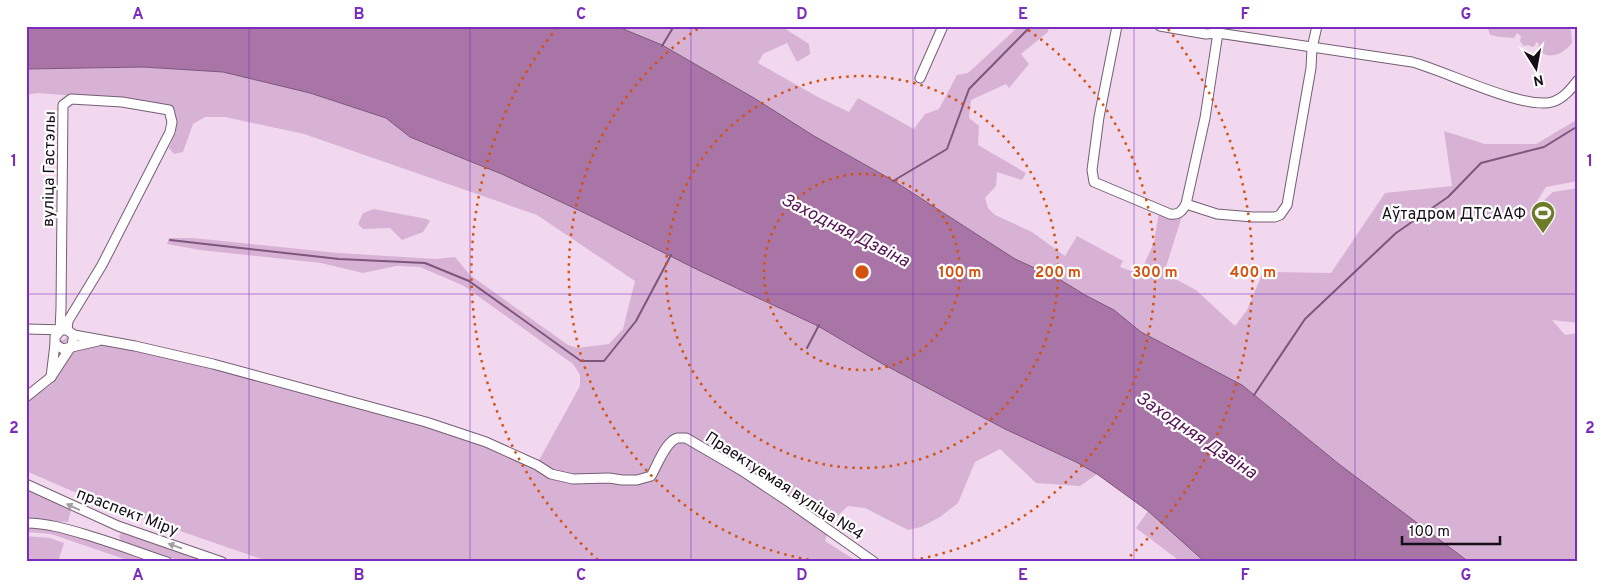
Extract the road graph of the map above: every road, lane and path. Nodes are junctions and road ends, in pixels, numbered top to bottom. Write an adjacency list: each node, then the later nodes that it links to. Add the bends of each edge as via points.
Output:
1 (943, 26): 7 (street)
2 (1117, 26): 9 (street, via 1099,117 1092,180 1170,214 1183,210)
3 (1160, 26): 5 (street, via 1206,34)
4 (1317, 26): 6 (street)
5 (1219, 30): 6 (street); 9 (street)
6 (1312, 48): 8 (street, via 1425,65 1534,104 1556,101); 9 (street, via 1285,210 1275,217 1254,218 1217,214)
7 (920, 78)
8 (1578, 80)
9 (1186, 204)
10 (26, 329): 11 (street)
11 (67, 332): 11 (street, вуліца Гастэлы, via 68,321 102,265 170,132 169,110 122,102 71,99 63,105); 12 (street); 13 (street, вуліца Гастэлы, via 55,337); 14 (street, вуліца Гастэлы, via 74,340)
12 (100, 340): 14 (street); 23 (street, Праектуемая вуліца №4, via 212,364 426,422 486,442 551,474 573,479 637,480 651,476 671,441 686,438 741,470)
13 (56, 344): 14 (street, via 63,349); 15 (street, вуліца Гастэлы)
14 (69, 348): 15 (street, вуліца Гастэлы)
15 (51, 377): 16 (street, вуліца Гастэлы)
16 (26, 396)
17 (26, 484): 19 (street, праспект Міру, one-way to 17)
18 (26, 523): 20 (street, праспект Міру, via 52,525)
19 (118, 526): 20 (street); 22 (street, праспект Міру, one-way to 19)
20 (112, 542): 21 (street, праспект Міру)
21 (167, 562)
22 (222, 562)
23 (874, 562)

